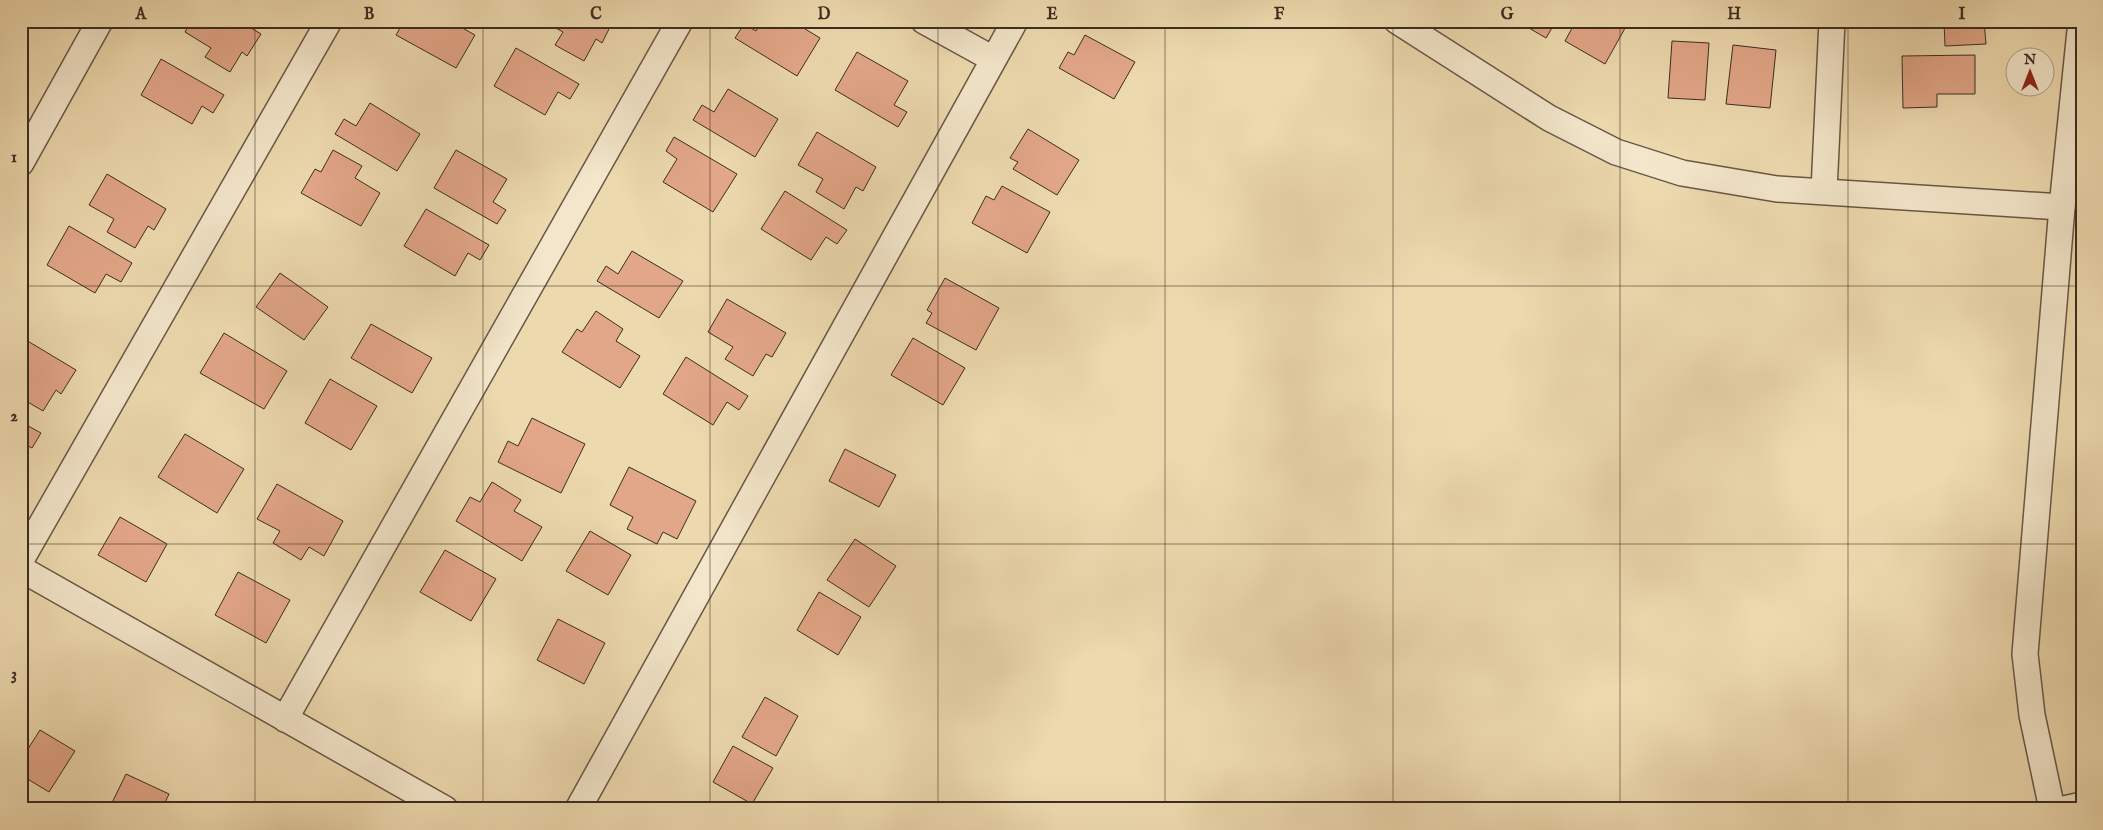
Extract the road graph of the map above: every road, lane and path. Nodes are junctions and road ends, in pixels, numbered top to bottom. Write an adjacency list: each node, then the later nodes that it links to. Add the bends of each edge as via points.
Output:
1 (100, 21): 10 (street)
2 (329, 21): 14 (street)
3 (680, 21): 16 (street)
4 (924, 21): 9 (street)
5 (1015, 21): 9 (street)
6 (1398, 21): 12 (street, via 1549,118 1616,152 1682,173 1777,189)
7 (1832, 21): 12 (street)
8 (2081, 21): 13 (street)
9 (993, 59): 19 (street)
10 (30, 128): 11 (street)
11 (21, 162)
12 (1824, 191): 13 (street)
13 (2062, 207): 20 (street, via 2025,654 2032,716)
14 (21, 560)
15 (21, 569): 16 (street)
16 (285, 718): 18 (street)
17 (2082, 804): 21 (street)
18 (445, 809)
19 (578, 809)
20 (2052, 809)
21 (2064, 809)

